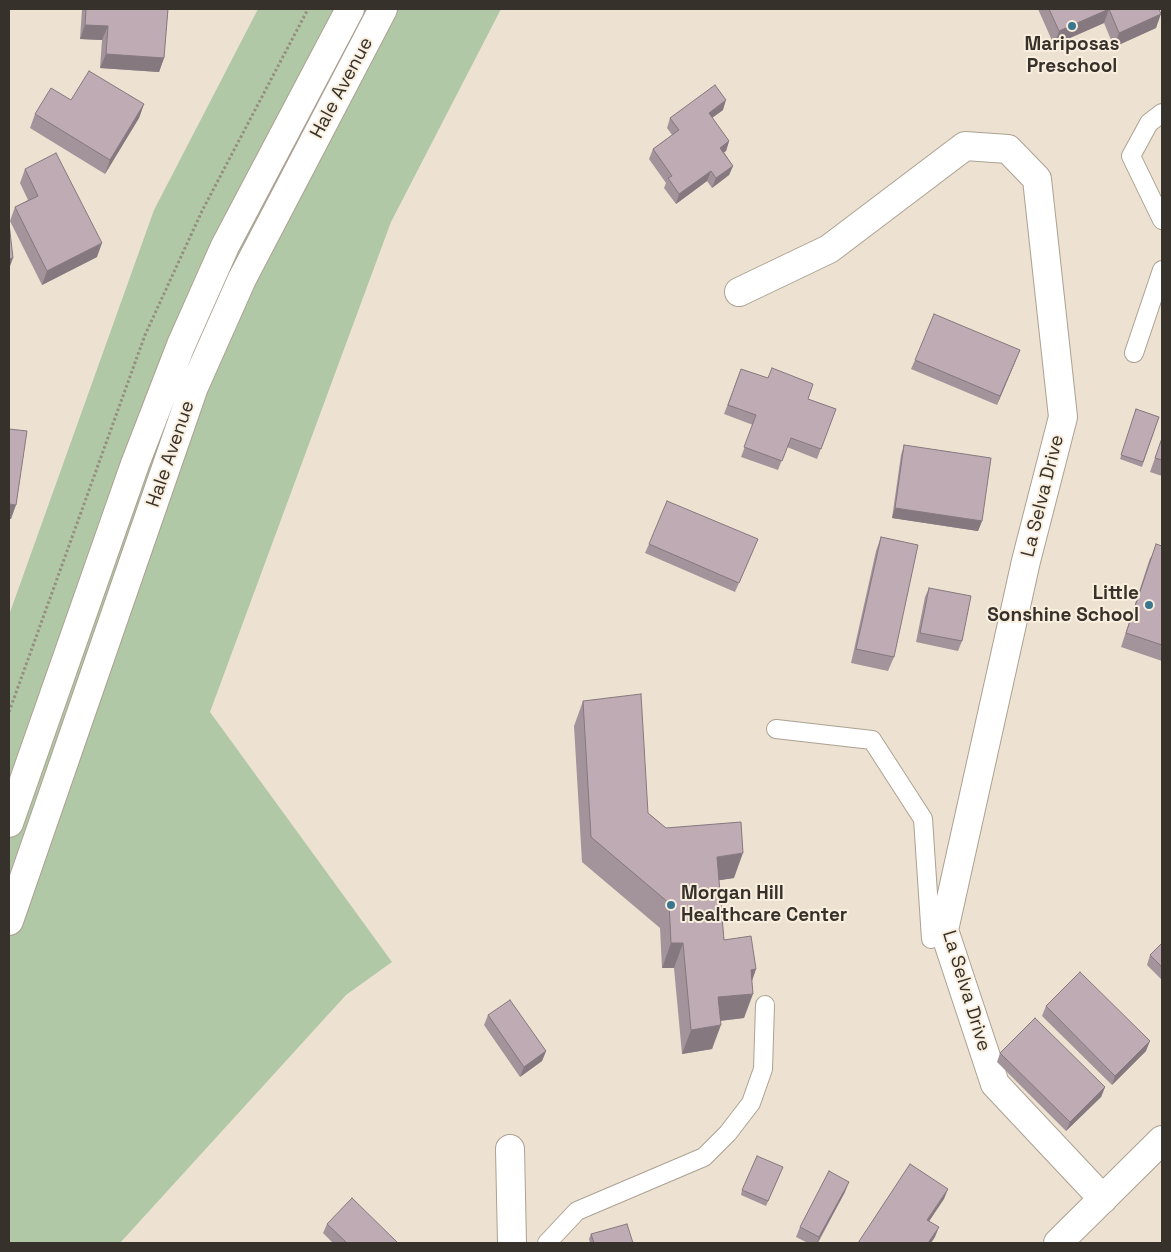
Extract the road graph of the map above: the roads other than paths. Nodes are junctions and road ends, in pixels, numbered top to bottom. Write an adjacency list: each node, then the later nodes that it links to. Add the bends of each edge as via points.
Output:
1 (350, 9): 9 (main road, Hale Avenue, via 226,246 181,345 135,464)
2 (383, 9): 10 (main road, Hale Avenue, via 242,279 194,386)
3 (1162, 113): 4 (lane, via 1149,123 1131,156)
4 (1162, 220)
5 (1162, 272): 7 (lane)
6 (739, 292): 15 (main road, La Selva Drive, via 829,249 965,146 1008,149 1037,179 1063,417 1026,561 944,930 995,1084)
7 (1134, 354)
8 (776, 729): 11 (lane, via 872,740 923,819)
9 (9, 823)
10 (9, 921)
11 (931, 939)
12 (765, 1005): 17 (lane, via 763,1069 751,1103 728,1133 704,1157 577,1211)
13 (1162, 1140): 15 (main road)
14 (510, 1149): 16 (main road)
15 (1103, 1199): 18 (main road)
16 (512, 1243)
17 (546, 1243)
18 (1058, 1243)

